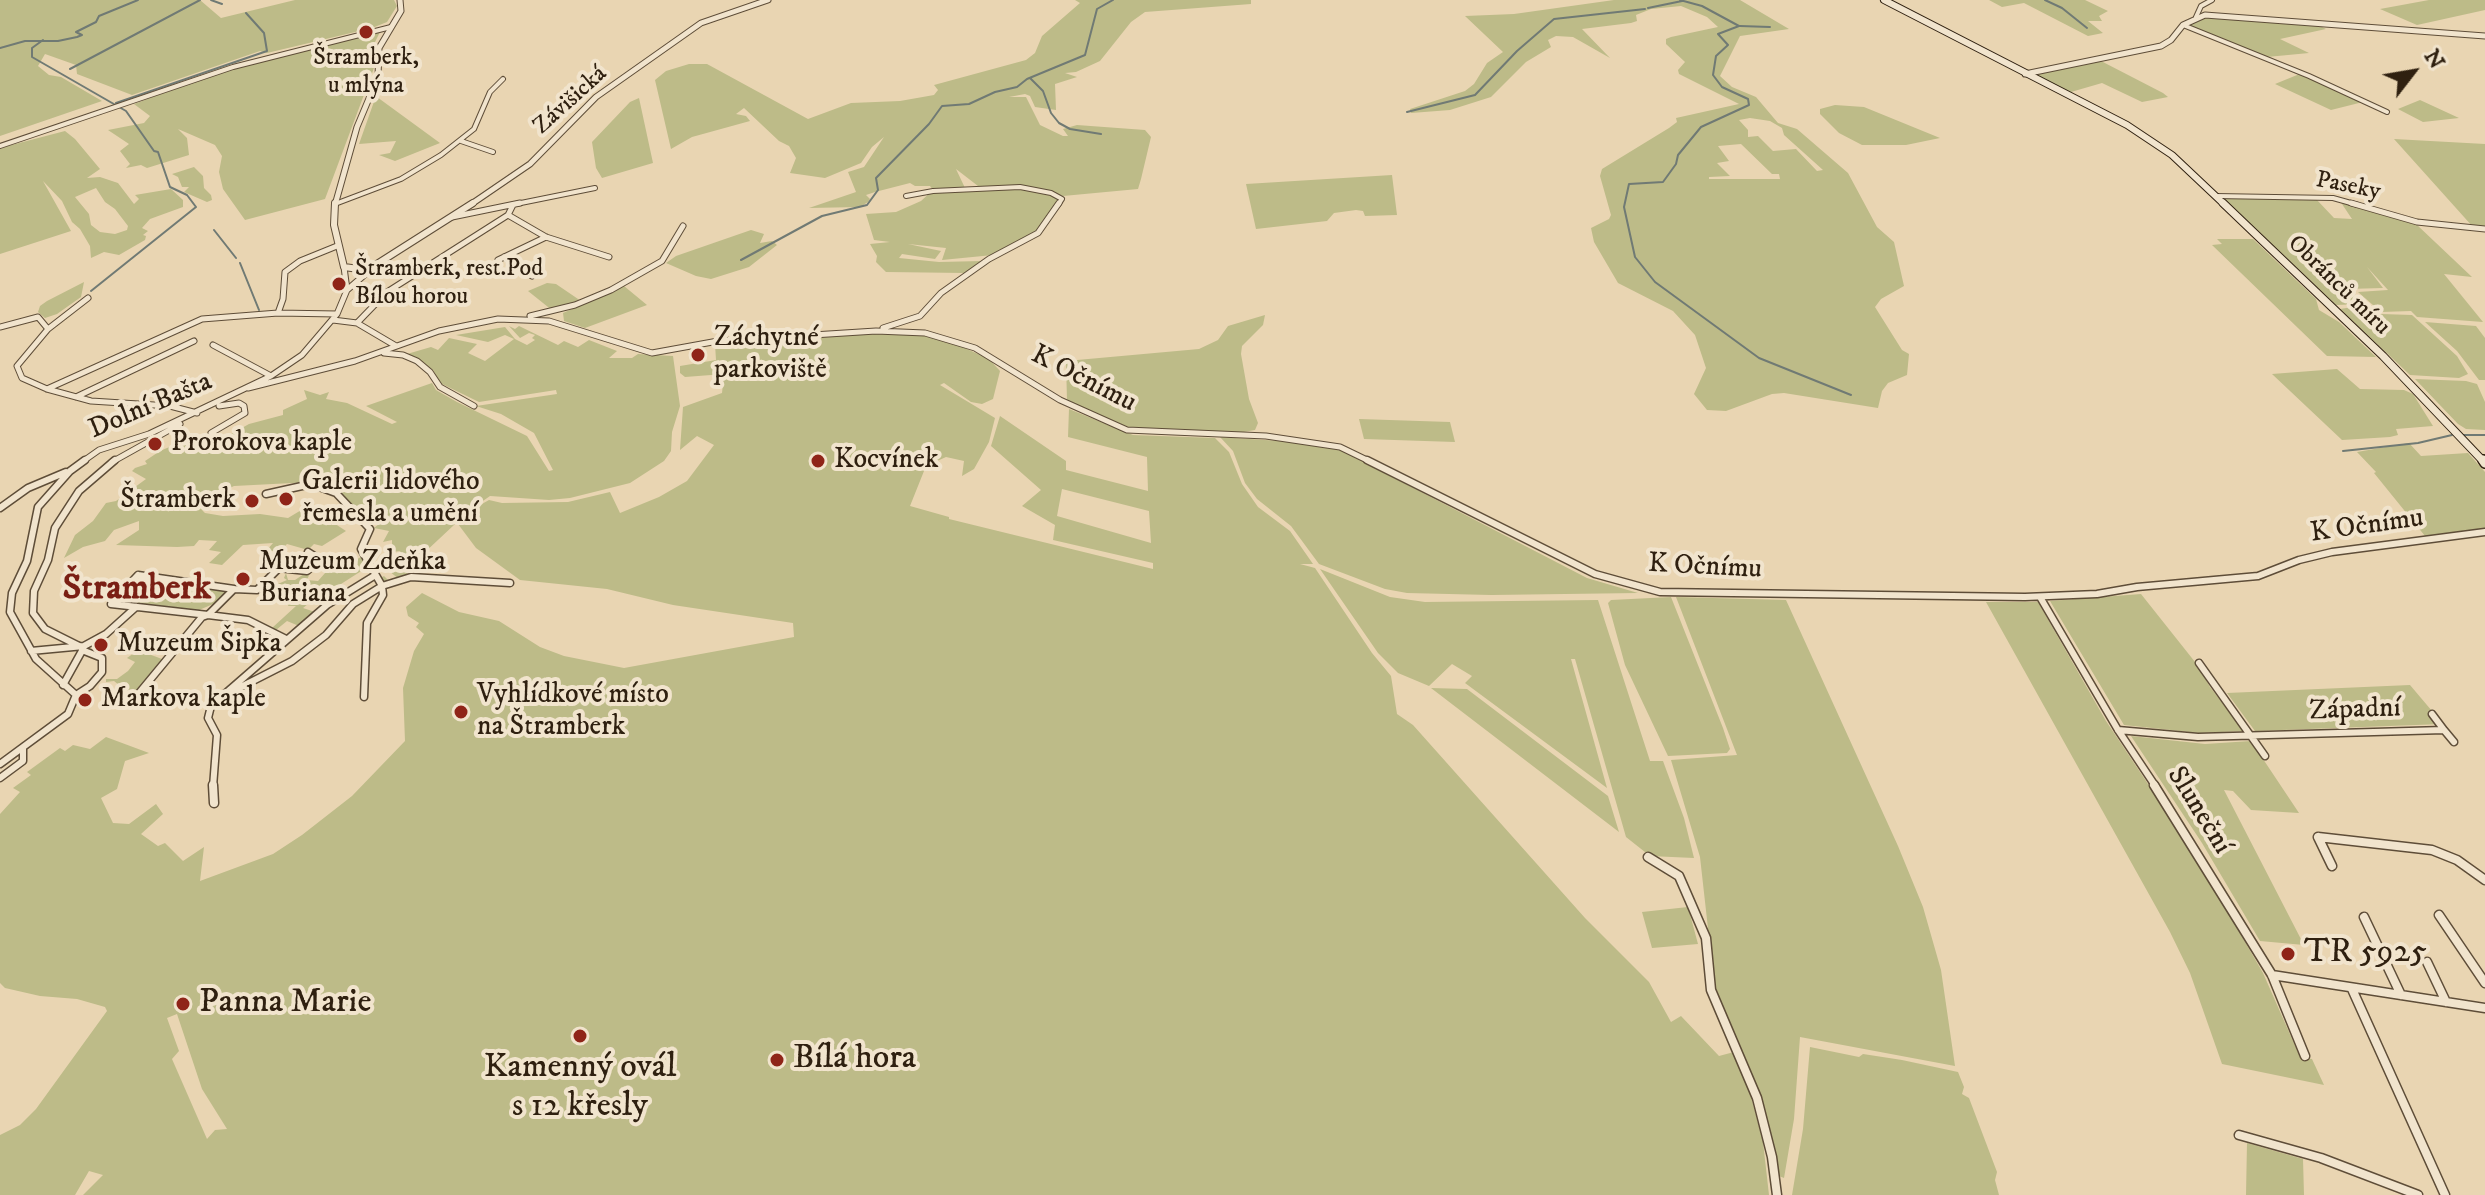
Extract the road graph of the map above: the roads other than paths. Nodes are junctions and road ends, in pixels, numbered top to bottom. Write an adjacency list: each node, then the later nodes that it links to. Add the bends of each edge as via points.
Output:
1 (400, 0): 7 (street, via 401,11)
2 (768, 0): 23 (street, Závišická, via 701,23 596,97 530,164)
3 (1884, 0): 9 (main road, Obránců míru)
4 (2212, 0): 5 (street)
5 (2196, 17): 6 (street); 8 (street, via 2228,14)
6 (2183, 25): 9 (street, via 2161,46); 11 (street)
7 (391, 27): 14 (street, via 233,67); 20 (street, via 379,48 378,77)
8 (2485, 36)
9 (2025, 74): 19 (main road, Obránců míru, via 2157,144)
10 (503, 79): 12 (street, via 490,92 474,129)
11 (2387, 112)
12 (461, 141): 15 (street); 20 (street, via 401,179)
13 (492, 143): 15 (street)
14 (0, 146)
15 (483, 149): 16 (street)
16 (493, 152)
17 (595, 188): 21 (street, Závišická)
18 (906, 196): 44 (street, K Očnímu, via 1020,187 1062,199 1038,233 989,259 941,293 920,316)
19 (2216, 196): 25 (street, Paseky, via 2333,198 2417,222); 59 (main road, Obránců míru, via 2383,356)
20 (335, 204): 27 (street)
21 (513, 205): 22 (street); 23 (street, Závišická)
22 (508, 215): 26 (street); 41 (street, via 387,292)
23 (452, 217): 31 (street, Závišická)
24 (683, 226): 36 (street, K Očnímu, via 662,261 611,290)
25 (2485, 229)
26 (546, 237): 28 (street); 29 (street)
27 (337, 246): 32 (street); 37 (street, via 287,269)
28 (504, 257): 30 (street); 33 (street)
29 (609, 257)
30 (498, 260)
31 (377, 264): 32 (street, Závišická); 34 (street, Závišická)
32 (344, 267): 34 (street)
33 (532, 276)
34 (347, 290): 38 (street, Závišická)
35 (88, 298): 43 (street)
36 (551, 312): 39 (street, K Očnímu); 40 (street)
37 (278, 313): 38 (street); 51 (street, via 198,320)
38 (335, 317): 41 (street); 49 (street, Dolní Bašta, via 311,348)
39 (523, 318): 40 (street, K Očnímu); 47 (street, K Očnímu, via 464,325)
40 (549, 321): 44 (street, K Očnímu, via 652,353 718,341)
41 (357, 323): 47 (street)
42 (0, 327): 43 (street, via 36,317)
43 (48, 329): 51 (street, via 17,366 22,378)
44 (876, 331): 69 (street, K Očnímu, via 925,333 965,344 1060,400 1127,430 1266,436 1340,447 1595,574 1630,586 1716,594)
45 (194, 341): 52 (street)
46 (213, 345): 49 (street)
47 (396, 346): 48 (street, K Očnímu)
48 (380, 353): 50 (street, K Očnímu); 53 (street, K Očnímu, via 417,361 440,387)
49 (271, 376): 50 (street, Dolní Bašta)
50 (248, 388): 54 (street, Dolní Bašta)
51 (47, 389): 52 (street)
52 (76, 397): 55 (street)
53 (474, 406)
54 (209, 408): 55 (street, Dolní Bašta); 56 (street, via 236,403 245,410 242,417); 58 (street)
55 (197, 413): 57 (street, Dolní Bašta)
56 (211, 433)
57 (99, 450): 58 (street); 60 (street, Dolní Bašta)
58 (114, 461): 73 (street, via 79,491 61,516 34,591 33,613 39,621 55,636)
59 (2485, 463)
60 (70, 471): 62 (street, via 28,488); 74 (street, Dolní Bašta, via 38,507 27,561 10,599 11,618)
61 (266, 494): 65 (street, via 311,484 336,493 370,529 361,549)
62 (0, 508)
63 (2485, 532): 69 (street, K Očnímu, via 2332,552 2258,576)
64 (308, 552): 68 (street, via 317,562 311,569 279,568 257,590)
65 (374, 576): 67 (street); 72 (street)
66 (510, 583): 67 (street, via 411,577)
67 (382, 586): 77 (street, via 353,604 326,635 292,661); 79 (street, via 383,595 367,623)
68 (234, 589): 70 (street, via 138,575 111,604); 71 (street)
69 (2040, 597): 82 (street, Sluneční)
70 (136, 607): 71 (street); 73 (street, via 106,634)
71 (208, 615): 72 (street, via 248,620); 80 (street)
72 (286, 639): 77 (street)
73 (81, 647): 74 (street); 76 (street); 78 (street, via 102,658 102,672)
74 (31, 651): 76 (street, Dolní Bašta)
75 (2199, 663): 84 (street)
76 (63, 685): 78 (street, Dolní Bašta)
77 (230, 691): 90 (street, via 214,701 208,718 217,735)
78 (76, 695): 86 (street, via 68,714)
79 (364, 697)
80 (130, 704)
81 (2432, 714): 83 (street)
82 (2118, 730): 84 (street, Západní); 97 (street, Sluneční)
83 (2444, 730): 84 (street, Západní); 85 (street)
84 (2251, 736): 87 (street)
85 (2454, 742)
86 (23, 749): 88 (street); 89 (street, via 23,761)
87 (2265, 756)
88 (0, 764)
89 (0, 778)
90 (214, 803)
91 (1648, 857): 105 (street, via 1679,876 1706,938 1711,990 1757,1098)
92 (2332, 866): 93 (street, via 2318,837 2432,850)
93 (2485, 880)
94 (2439, 915): 98 (street)
95 (2364, 917): 100 (street)
96 (2427, 962): 101 (street)
97 (2272, 975): 99 (street); 103 (street, Sluneční)
98 (2485, 983)
99 (2352, 989): 100 (street); 107 (street)
100 (2401, 995): 101 (street)
101 (2447, 1003): 102 (street)
102 (2485, 1008)
103 (2305, 1056)
104 (2239, 1135): 106 (street, via 2321,1158)
105 (1777, 1195)
106 (2418, 1195)
107 (2445, 1195)

